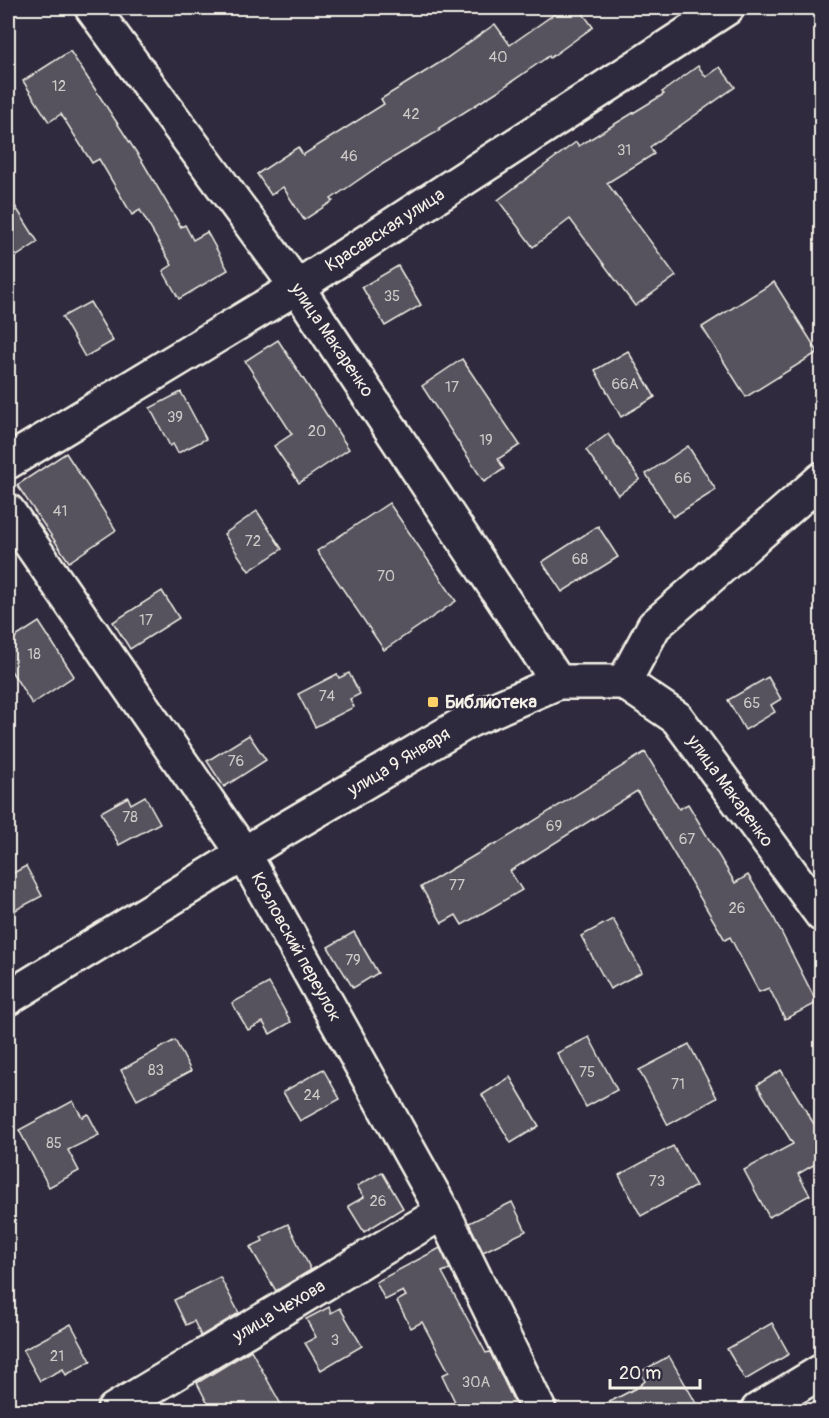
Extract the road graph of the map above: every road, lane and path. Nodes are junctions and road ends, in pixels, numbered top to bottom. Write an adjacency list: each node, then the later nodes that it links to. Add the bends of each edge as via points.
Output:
1 (92, 8): 3 (street, улица Макаренко)
2 (727, 8): 3 (street, Красавская улица)
3 (297, 286): 4 (street, Красавская улица); 7 (street, улица Макаренко)
4 (8, 462)
5 (822, 479): 8 (street, via 654,626)
6 (8, 511): 9 (street, Козловский переулок)
7 (558, 682): 8 (street, улица 9 Января); 9 (street, улица 9 Января, via 470,720)
8 (624, 682): 10 (street, улица Макаренко, via 677,718)
9 (244, 854): 11 (street, улица 9 Января); 12 (street, Козловский переулок)
10 (822, 915)
11 (8, 998)
12 (443, 1212): 14 (street, улица Чехова); 15 (street, Козловский переулок)
13 (822, 1371): 16 (street)
14 (114, 1410)
15 (539, 1410)
16 (758, 1410)

